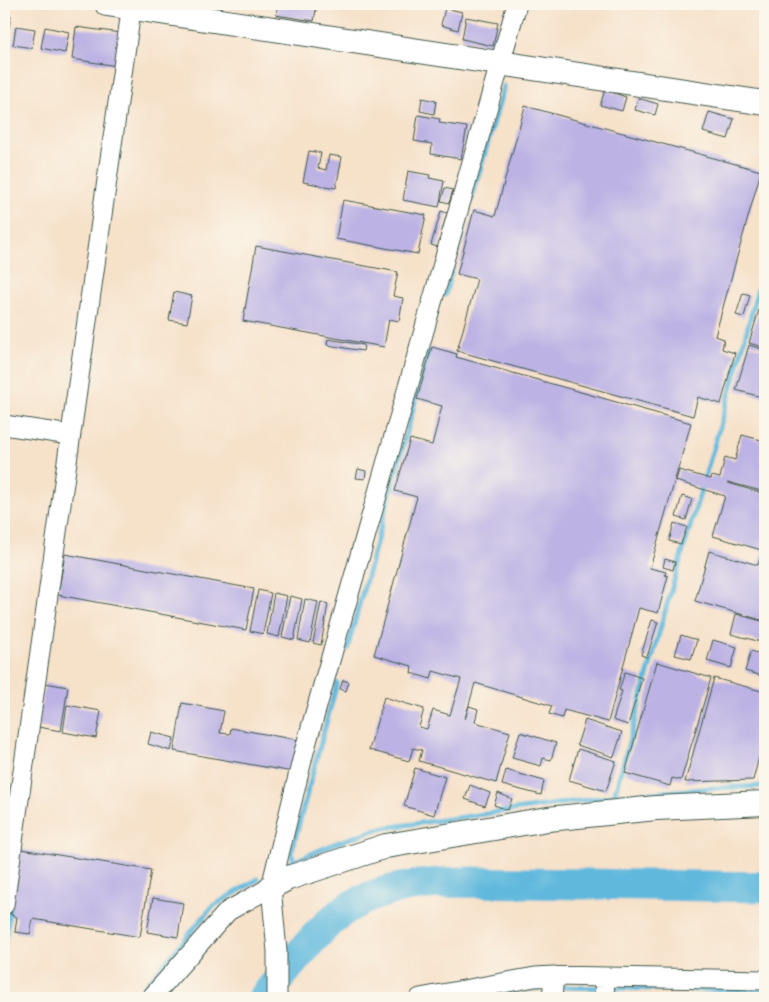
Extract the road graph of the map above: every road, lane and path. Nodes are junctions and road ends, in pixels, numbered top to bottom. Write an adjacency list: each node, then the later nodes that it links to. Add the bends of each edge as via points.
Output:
1 (107, 4): 3 (street)
2 (517, 4): 4 (street)
3 (131, 5): 4 (street); 7 (street)
4 (501, 63): 5 (street); 9 (street, via 304,752)
5 (765, 102)
6 (4, 425): 7 (street)
7 (70, 436): 10 (street)
8 (765, 802): 9 (street, via 558,818 386,846 288,878)
9 (271, 887): 15 (street, via 228,911); 16 (street)
10 (4, 905)
11 (765, 980): 13 (street)
12 (553, 988): 13 (street); 14 (street, via 535,977)
13 (604, 988)
14 (467, 994): 17 (street)
15 (151, 998)
16 (278, 998)
17 (420, 998)

